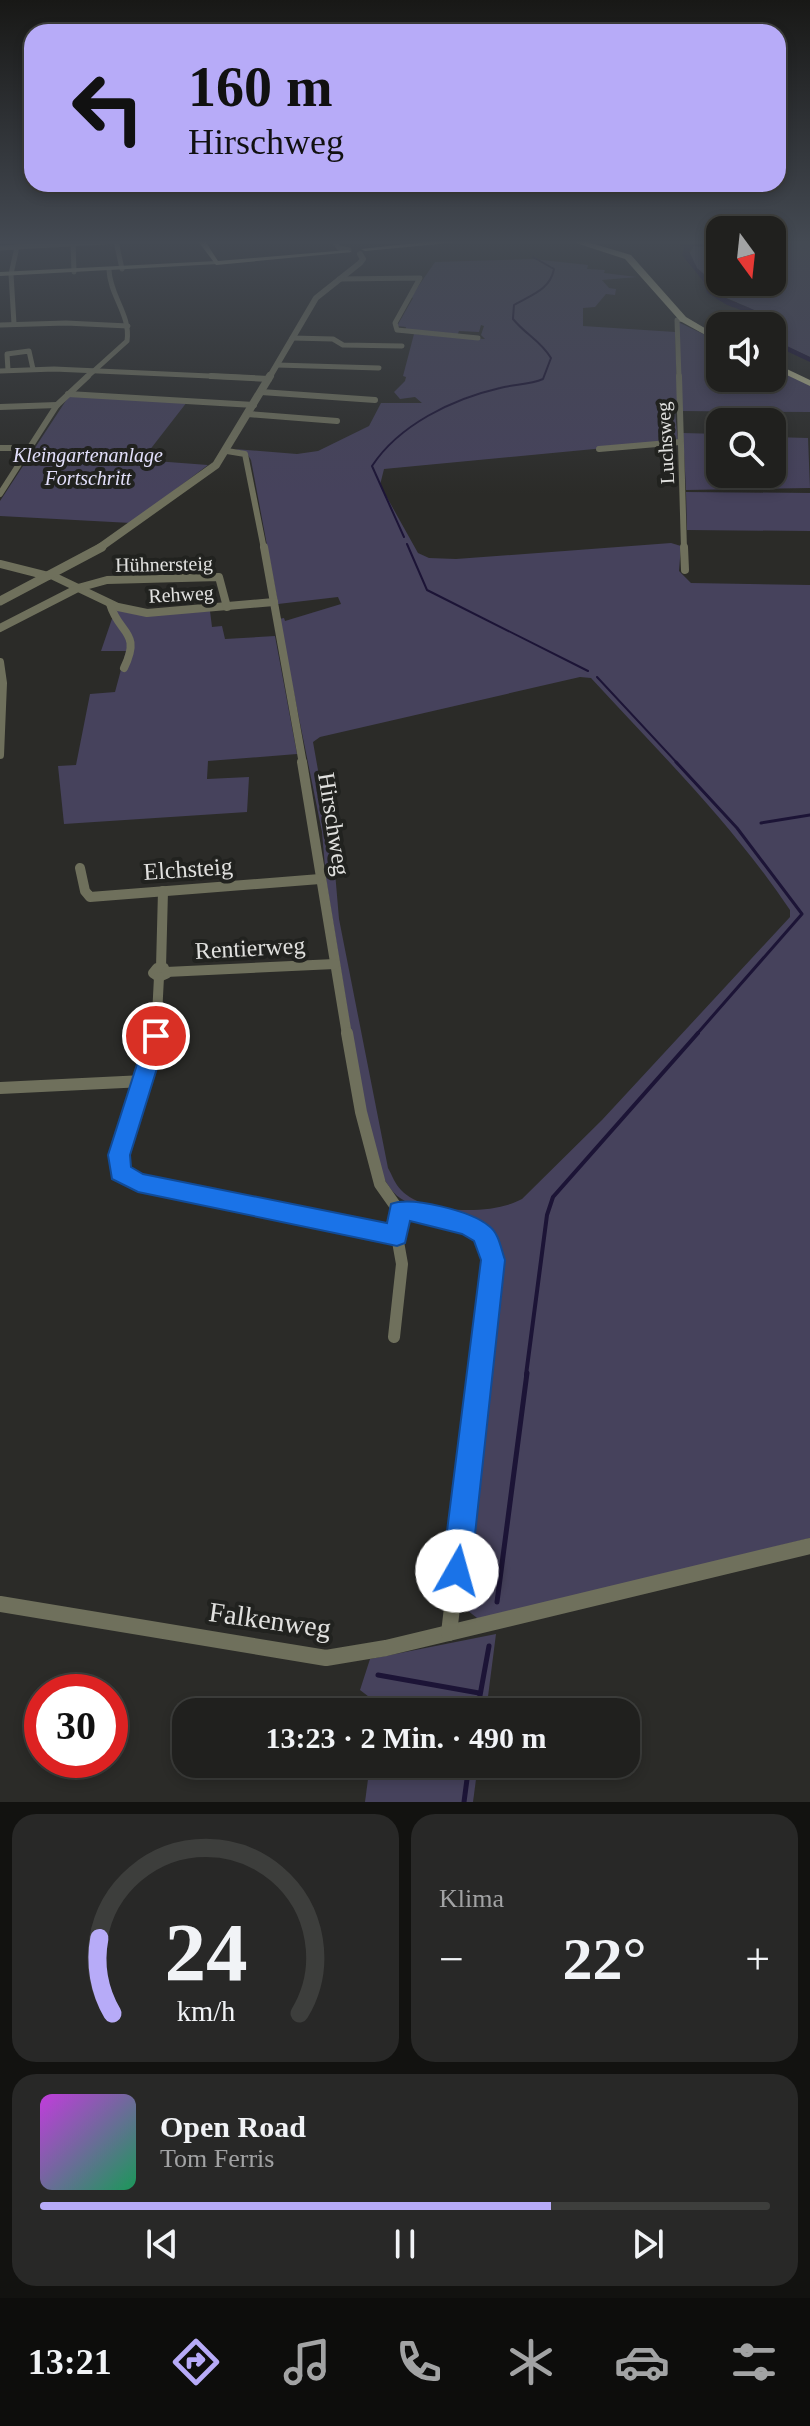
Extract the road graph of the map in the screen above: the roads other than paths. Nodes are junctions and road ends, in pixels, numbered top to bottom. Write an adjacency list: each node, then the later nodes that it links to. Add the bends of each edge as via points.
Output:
1 (109, 325): 5 (street)
2 (300, 325): 6 (street)
3 (396, 325): 7 (street, via 397,330)
4 (677, 325): 26 (street, Luchsweg)
5 (128, 326): 13 (street, via 122,347)
6 (292, 338): 8 (street); 9 (street)
7 (478, 338)
8 (402, 346)
9 (277, 365): 10 (street); 16 (street)
10 (379, 368)
11 (33, 369): 12 (street); 12 (street, via 29,351 7,354); 13 (street)
12 (8, 370): 14 (street)
13 (93, 370): 16 (street); 19 (street)
14 (0, 371)
15 (786, 372): 17 (main road)
16 (269, 379): 18 (street)
17 (810, 383)
18 (261, 392): 20 (street); 22 (street)
19 (68, 394): 21 (street); 22 (street)
20 (375, 400)
21 (57, 405): 23 (street); 28 (street)
22 (254, 405): 24 (street)
23 (0, 407)
24 (248, 414): 25 (street); 30 (street)
25 (337, 421)
26 (680, 442): 29 (street); 33 (street, Luchsweg)
27 (0, 448): 28 (street)
28 (29, 448): 31 (street)
29 (599, 449)
30 (227, 451): 34 (street, via 139,523); 37 (street, Hirschweg, via 245,454)
31 (0, 494)
32 (0, 564): 34 (street, Rehweg)
33 (685, 570)
34 (49, 575): 35 (street, Rehweg); 36 (street)
35 (78, 588): 38 (street, Rehweg); 39 (street, Hühnersteig, via 118,578 212,575 222,579); 40 (street)
36 (0, 601)
37 (274, 602): 39 (street, Rehweg); 45 (street, Hirschweg)
38 (110, 604): 39 (street, Rehweg, via 156,613); 42 (street, via 132,639)
39 (227, 607)
40 (0, 628)
41 (0, 662): 43 (street)
42 (124, 668)
43 (0, 755)
44 (80, 868): 46 (street, Elchsteig, via 90,897)
45 (320, 879): 46 (street, Elchsteig); 47 (street, Hirschweg)
46 (163, 891): 48 (street)
47 (335, 964): 48 (street, Rentierweg); 51 (street, Hirschweg, via 376,1170)
48 (162, 972): 49 (street, via 156,1036)
49 (144, 1081): 50 (street); 52 (street, via 119,1155 120,1172 138,1182)
50 (0, 1088)
51 (399, 1211): 52 (street); 56 (street, via 442,1216 468,1226 482,1234 493,1260)
52 (397, 1236): 53 (street, via 402,1264)
53 (394, 1337)
54 (810, 1546): 56 (street, Falkenweg)
55 (0, 1604): 56 (street, Falkenweg, via 326,1658)
56 (449, 1633)

